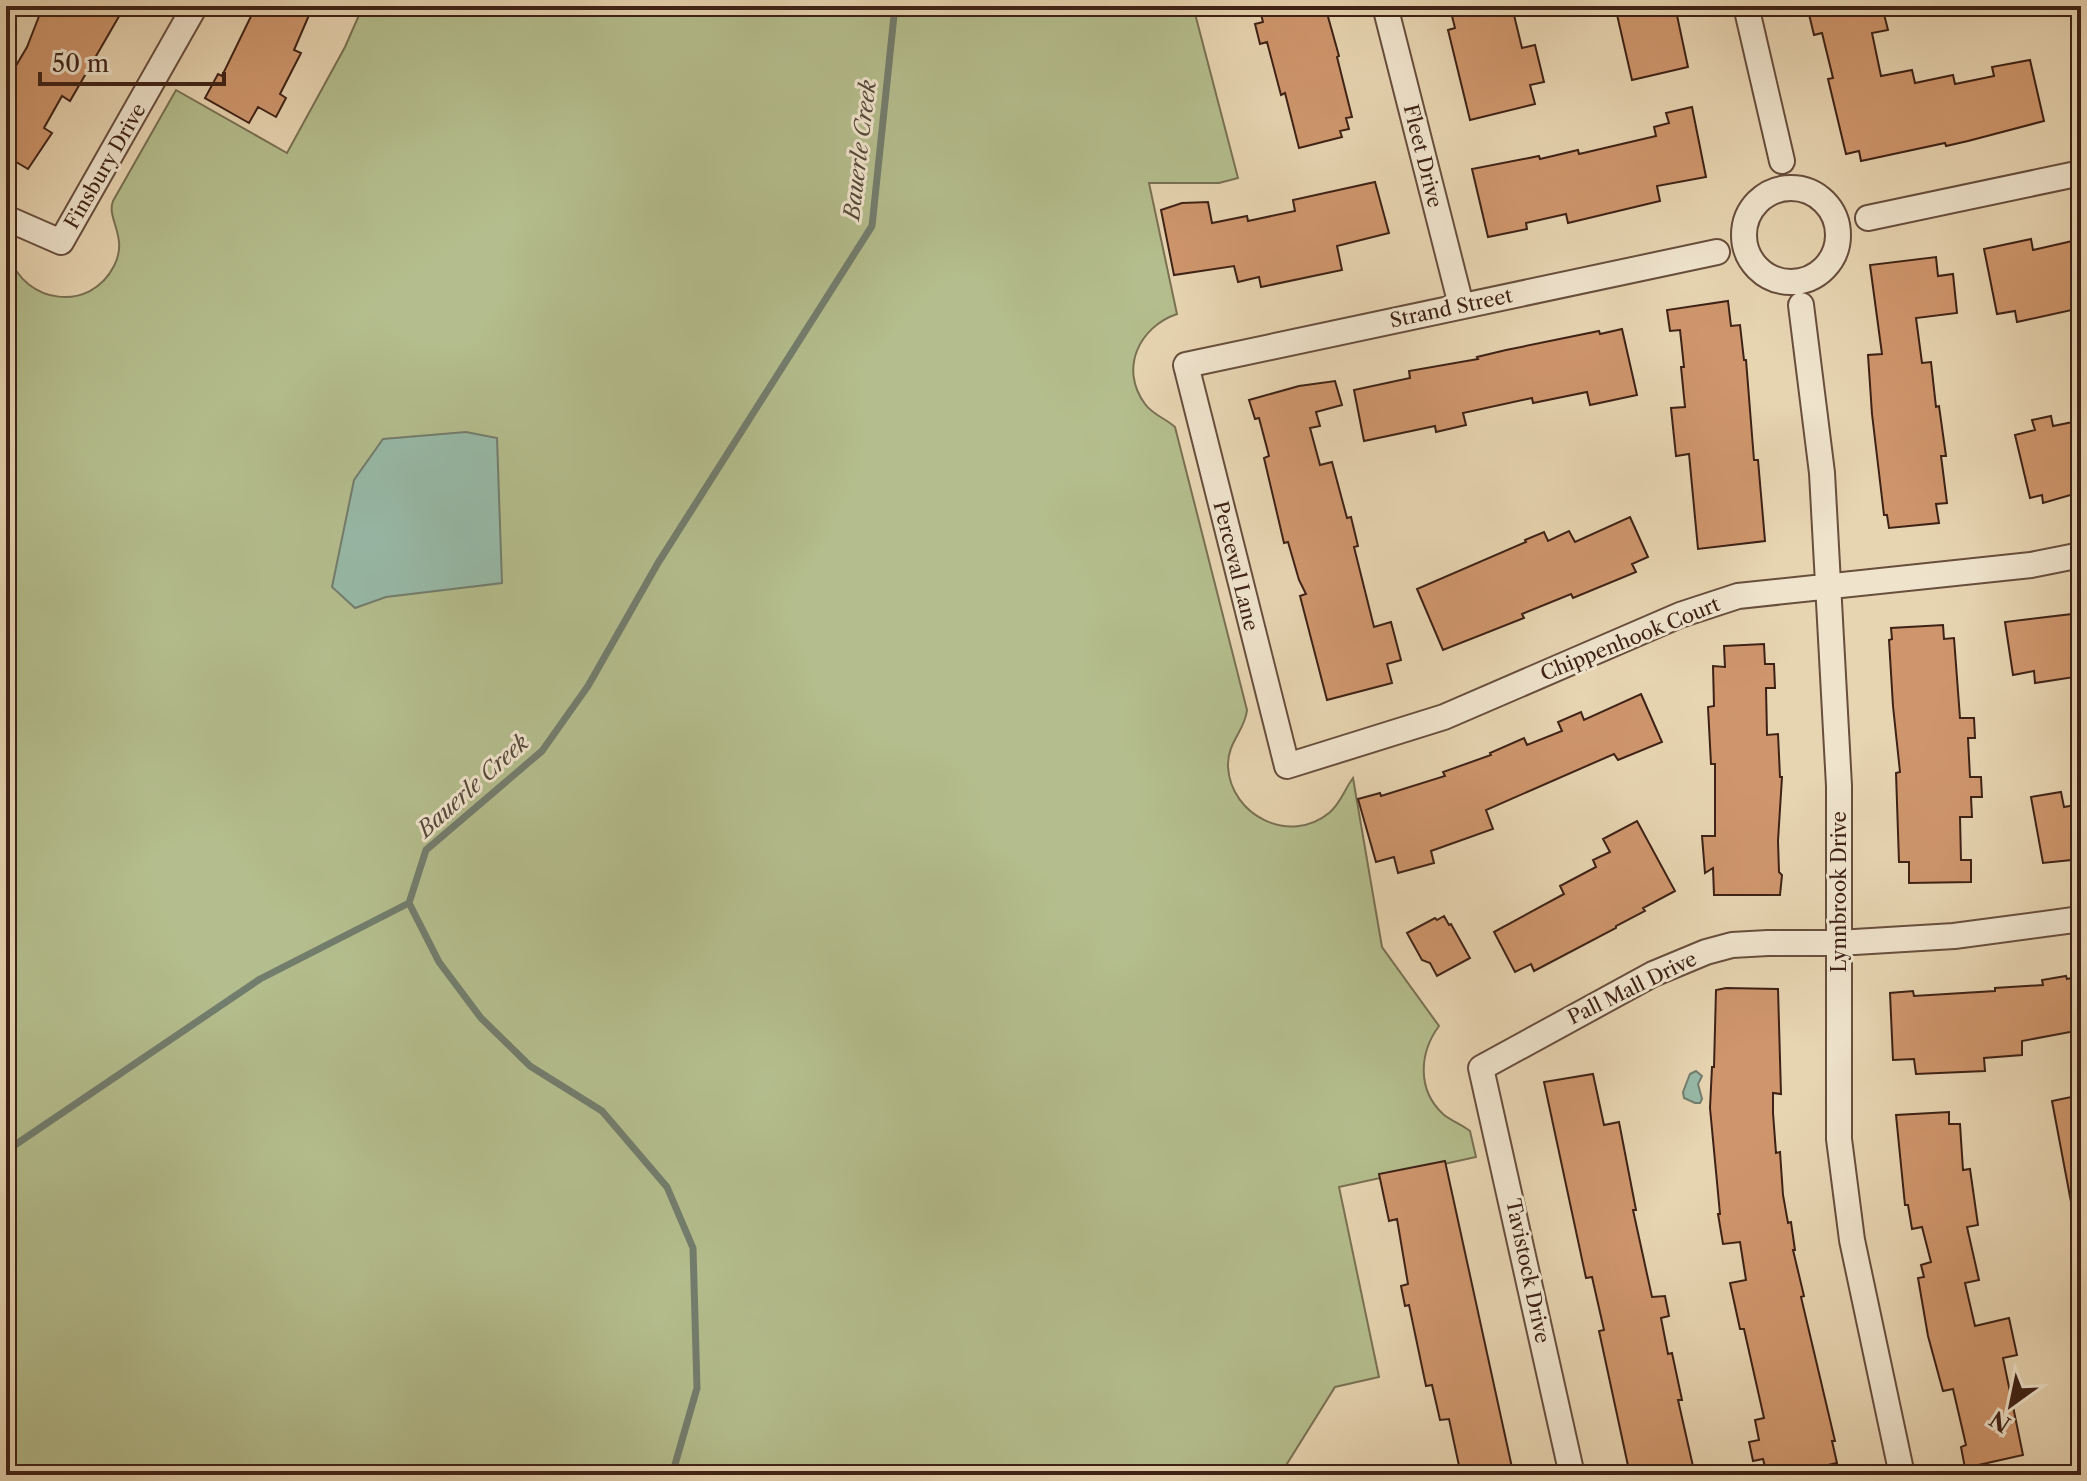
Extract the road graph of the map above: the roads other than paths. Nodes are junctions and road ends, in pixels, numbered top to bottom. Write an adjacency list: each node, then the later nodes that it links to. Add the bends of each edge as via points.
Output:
1 (195, 6): 9 (street, Finsbury Drive, via 61,242)
2 (1385, 6): 17 (street, Fleet Drive)
3 (1746, 6): 4 (street)
4 (1782, 161): 6 (street); 7 (street)
5 (2081, 173): 10 (street)
6 (1803, 189): 7 (street); 8 (street)
7 (1768, 193): 11 (street, via 1747,215)
8 (1832, 211): 10 (street); 12 (street)
9 (6, 218)
10 (1868, 218): 12 (street)
11 (1743, 230): 13 (street, Strand Street); 14 (street)
12 (1838, 240): 15 (street, via 1825,268)
13 (1717, 252): 14 (street, Strand Street); 17 (street, Strand Street)
14 (1750, 258): 16 (street, via 1758,269)
15 (1812, 277): 16 (street); 18 (street, Lynnbrook Drive)
16 (1783, 282): 18 (street)
17 (1461, 305): 19 (street, Strand Street)
18 (1801, 305): 21 (street, Lynnbrook Drive)
19 (1186, 365): 22 (street, Perceval Lane)
20 (2081, 555): 21 (street, Chippenhook Court)
21 (1830, 586): 22 (street, Chippenhook Court, via 1710,604 1444,717); 24 (street, Lynnbrook Drive, via 1839,786)
22 (1287, 766)
23 (2081, 919): 24 (street, Pall Mall Drive, via 1954,936)
24 (1838, 943): 25 (street, Pall Mall Drive, via 1732,945 1683,960); 27 (street, Lynnbrook Drive, via 1844,1189)
25 (1481, 1068): 26 (street, Tavistock Drive)
26 (1572, 1475)
27 (1902, 1475)

